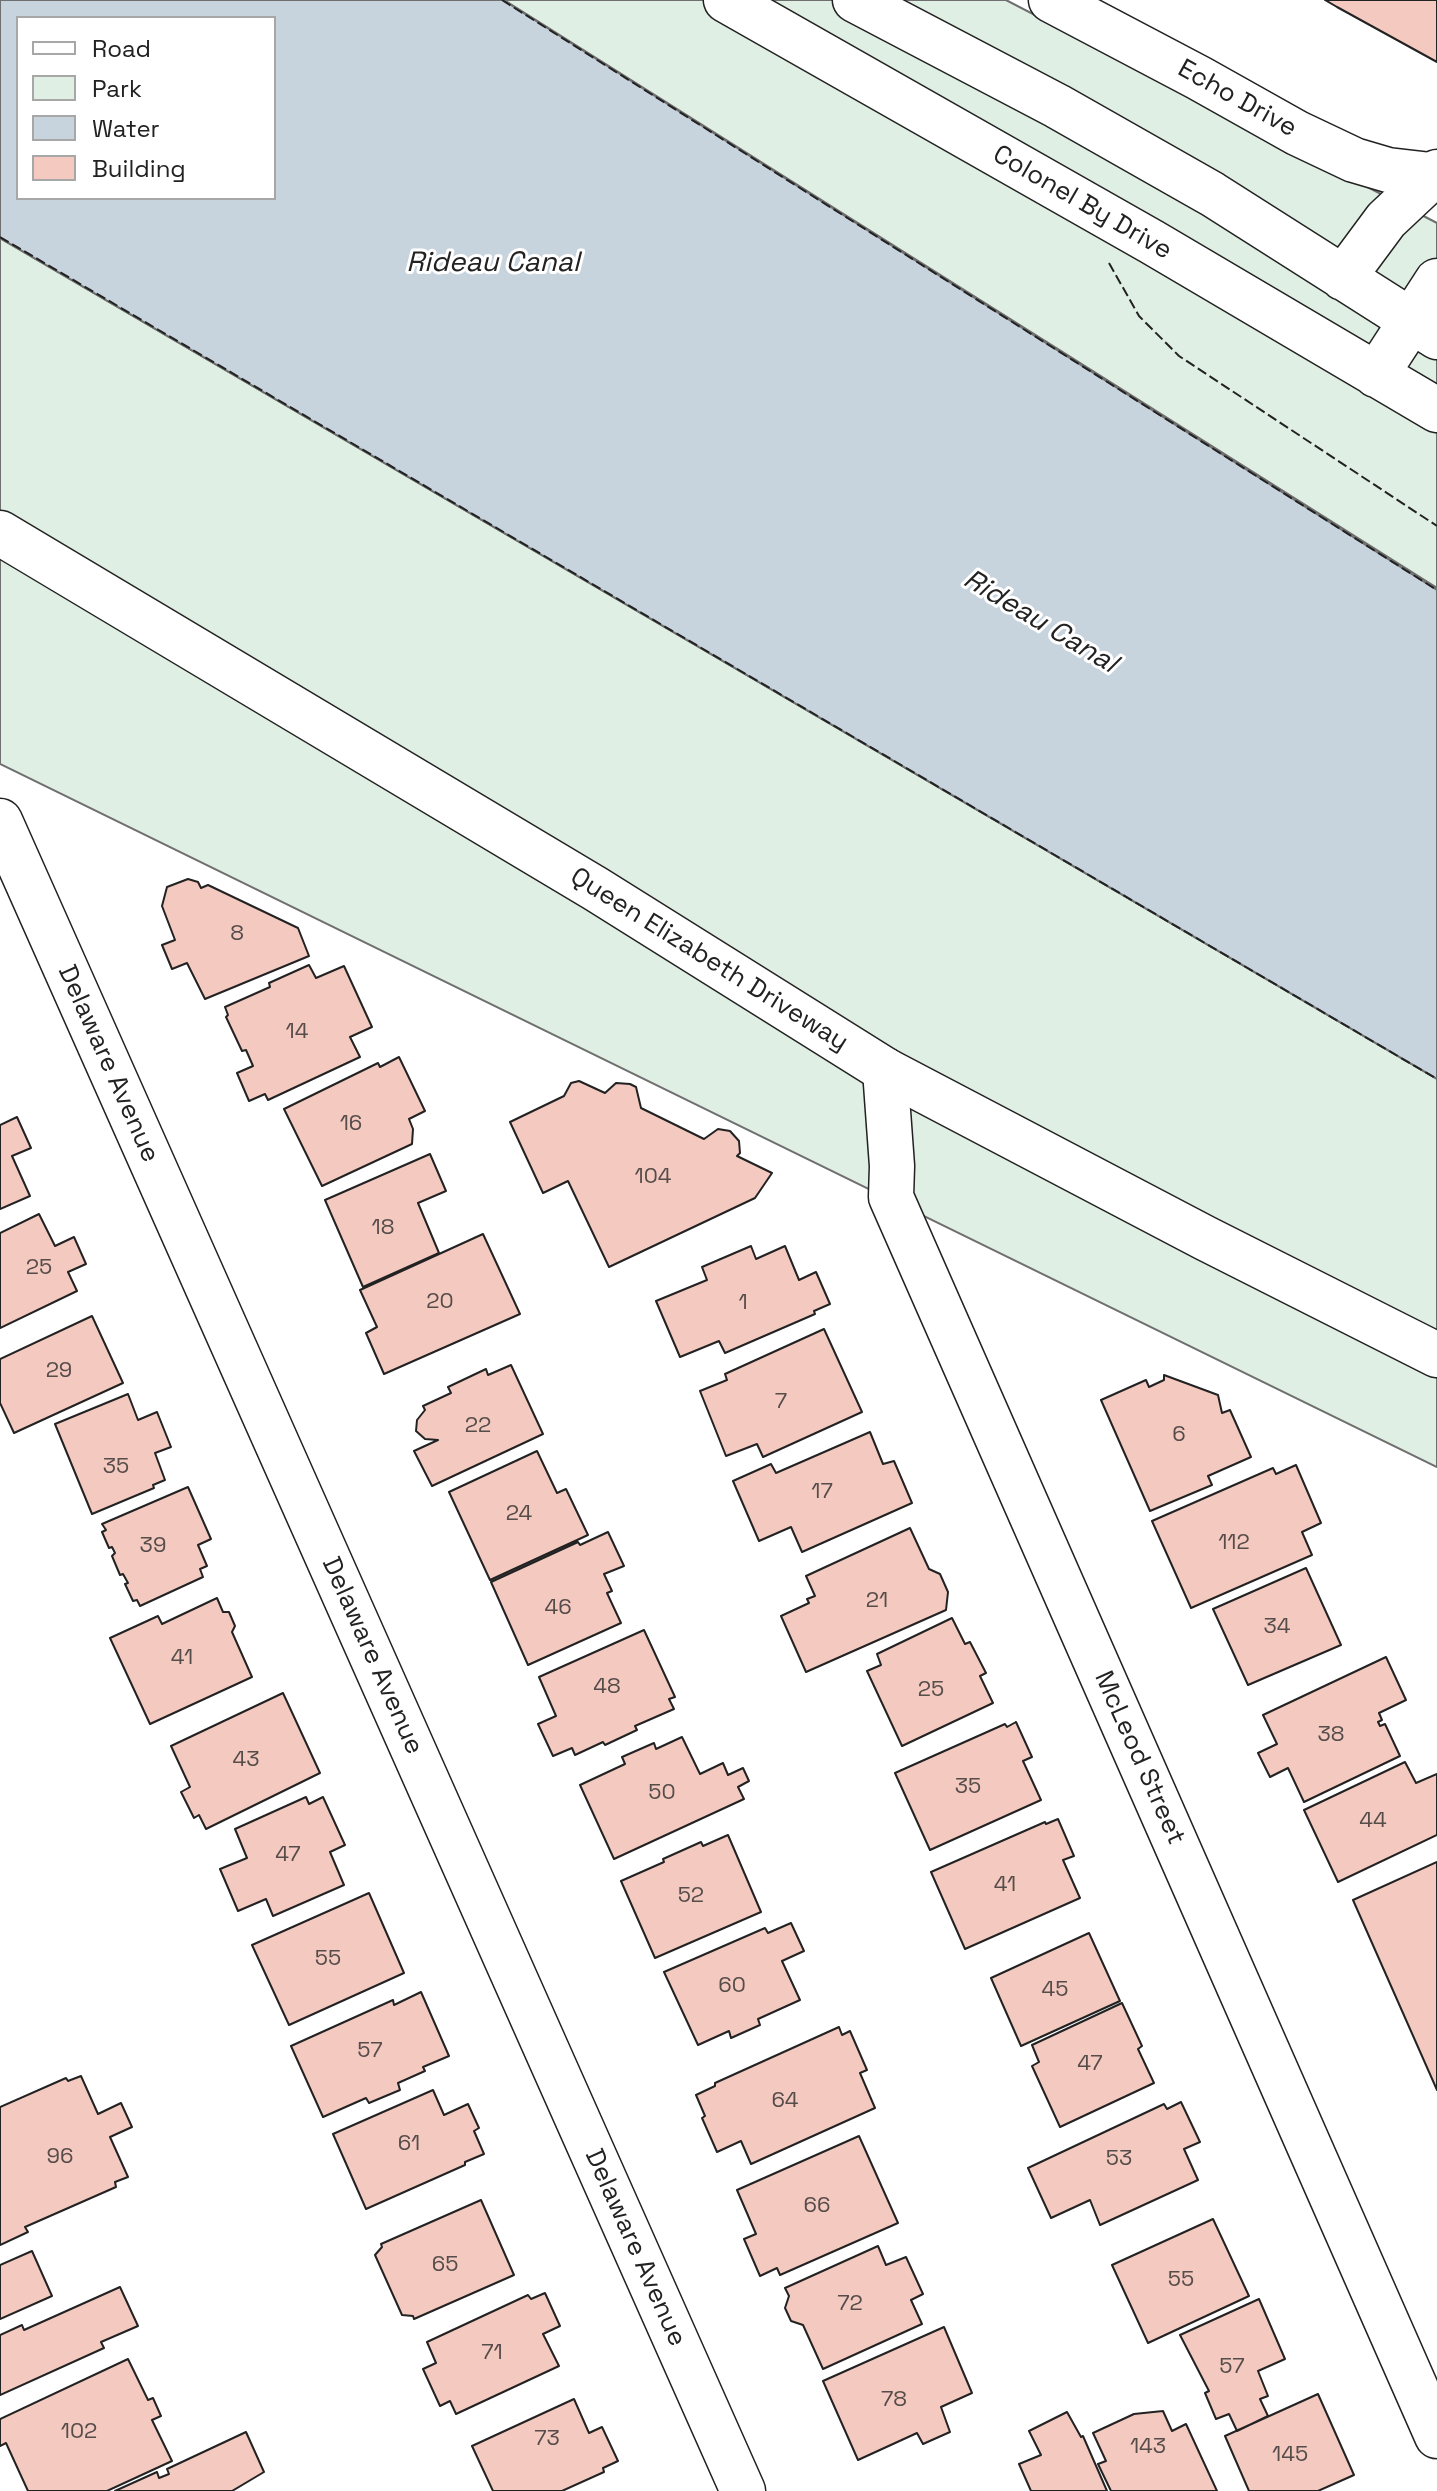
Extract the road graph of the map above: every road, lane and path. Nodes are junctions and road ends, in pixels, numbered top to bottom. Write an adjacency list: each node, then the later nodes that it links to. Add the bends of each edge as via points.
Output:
1 (726, 0): 8 (street, Colonel By Drive)
2 (855, 0): 5 (street, via 1212,194)
3 (1051, 0): 4 (street, Echo Drive, via 1354,160)
4 (1434, 174): 5 (street, via 1386,220)
5 (1343, 278): 7 (street)
6 (1437, 281): 7 (street)
7 (1424, 328): 8 (street)
8 (1376, 375): 9 (street, Colonel By Drive)
9 (1437, 410)
10 (0, 533): 12 (street, Queen Elizabeth Driveway, via 596,889)
11 (0, 821): 15 (street, Delaware Avenue)
12 (885, 1070): 13 (street, Queen Elizabeth Driveway); 14 (street, McLeod Street, via 891,1197)
13 (1437, 1355)
14 (1437, 2436)
15 (743, 2491)

